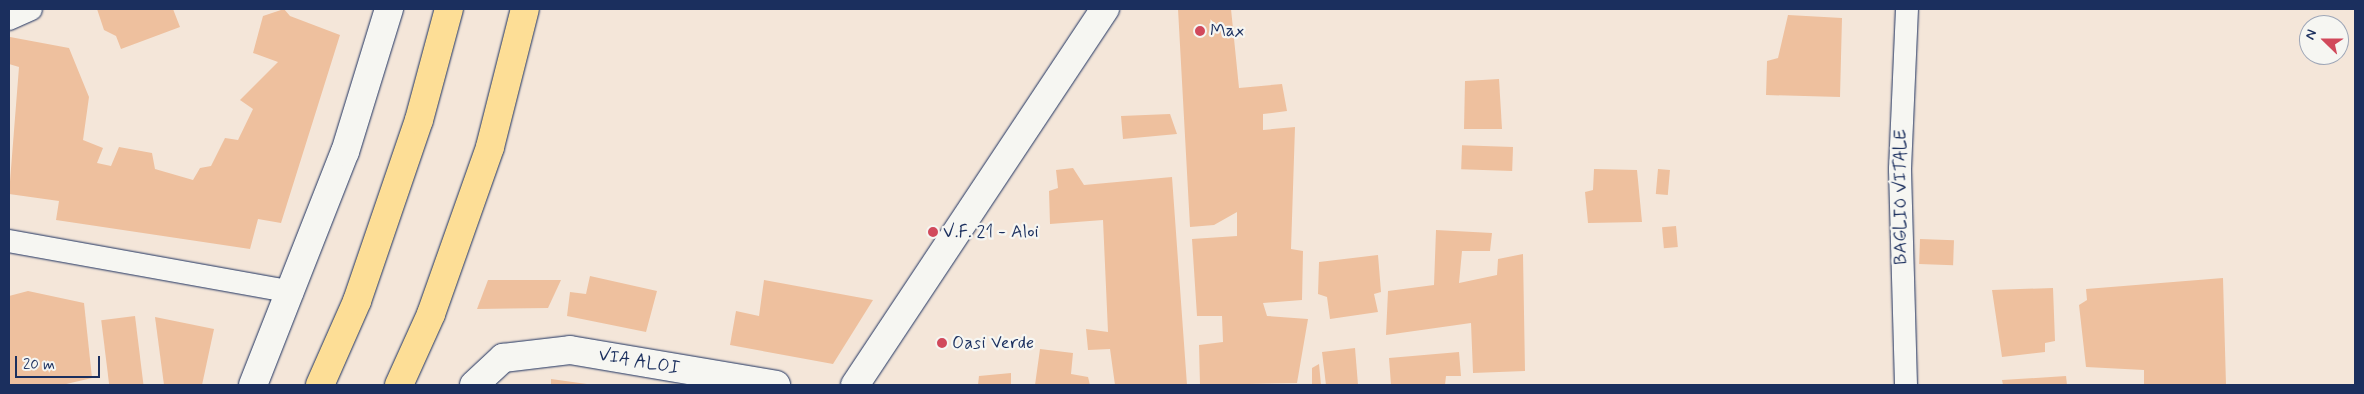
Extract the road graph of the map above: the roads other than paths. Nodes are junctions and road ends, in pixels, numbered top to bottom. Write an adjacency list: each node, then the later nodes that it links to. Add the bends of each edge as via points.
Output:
1 (31, 9): 7 (street)
2 (389, 9): 9 (street, via 345,152)
3 (449, 9): 11 (main road, via 416,129 357,301)
4 (525, 9): 12 (main road, via 490,147 430,314)
5 (1105, 9): 15 (street)
6 (1907, 9): 16 (street, BAGLIO VITALE, via 1900,169)
7 (9, 19)
8 (9, 241): 9 (street)
9 (292, 292): 10 (street)
10 (253, 385)
11 (320, 385)
12 (399, 385)
13 (474, 385): 14 (street, VIA ALOI, via 503,358 570,350)
14 (776, 385)
15 (855, 385)
16 (1906, 385)

